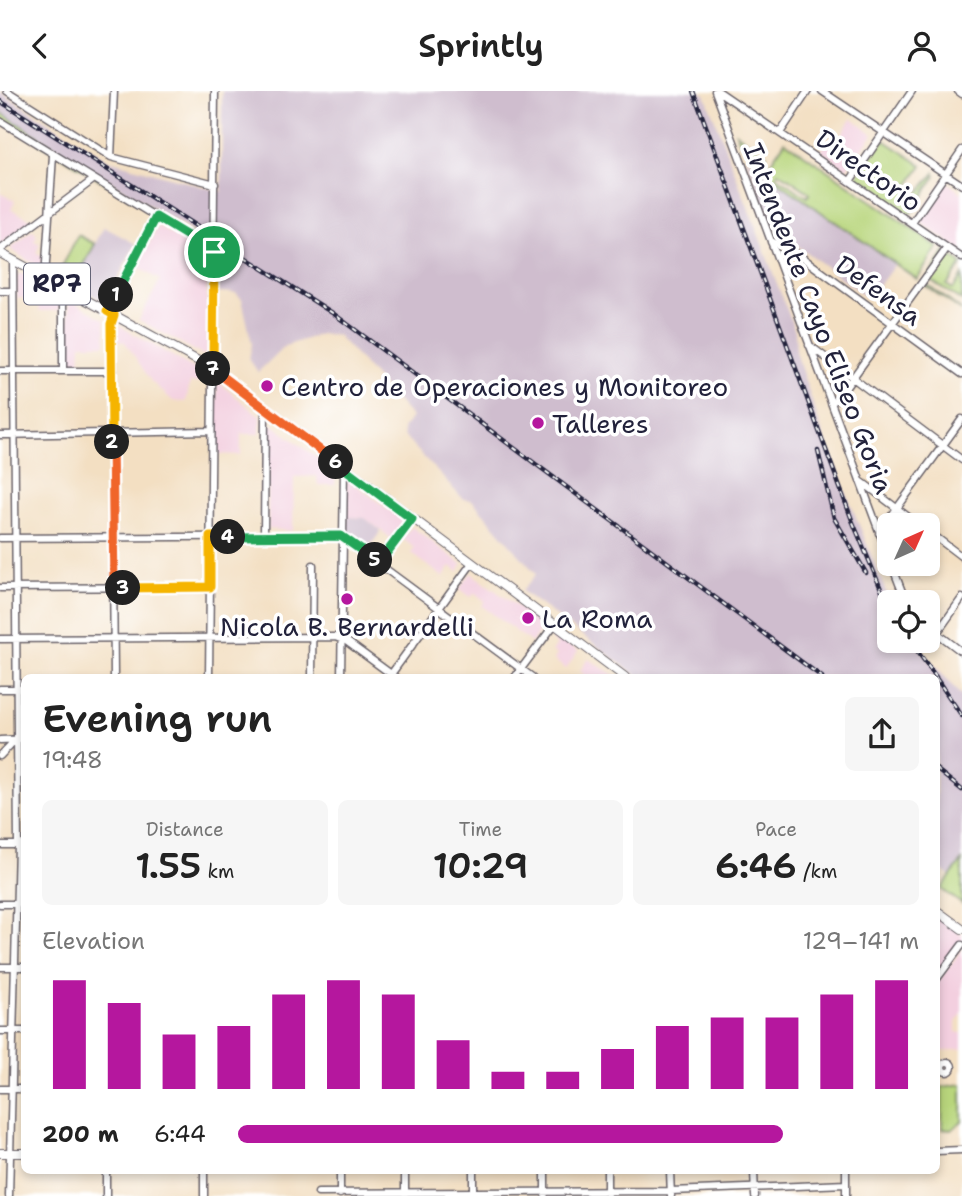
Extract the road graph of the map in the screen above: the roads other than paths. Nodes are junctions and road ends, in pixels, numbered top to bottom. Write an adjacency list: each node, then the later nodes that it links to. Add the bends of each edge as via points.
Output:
1 (114, 91): 13 (street)
2 (215, 91): 17 (street)
3 (717, 91): 10 (street, Directorio); 22 (street, Intendente Cayo Eliseo Goria)
4 (808, 91): 10 (street)
5 (822, 91): 9 (street)
6 (912, 91): 9 (street)
7 (11, 92): 13 (street)
8 (0, 121): 12 (street)
9 (884, 132): 14 (street); 16 (street)
10 (780, 133): 16 (street, Directorio)
11 (962, 150): 14 (street)
12 (53, 155): 15 (street); 19 (street)
13 (111, 157): 17 (street)
14 (946, 174): 18 (street); 21 (street)
15 (93, 180): 19 (street); 20 (street)
16 (850, 181): 21 (street, Directorio)
17 (215, 184): 25 (street)
18 (962, 185)
19 (49, 214): 24 (street); 28 (street)
20 (156, 217): 25 (street); 32 (street)
21 (912, 223): 23 (street, Directorio)
22 (771, 242): 33 (street, Defensa, via 785,244); 34 (street, Intendente Cayo Eliseo Goria)
23 (947, 248): 26 (street, Directorio); 33 (street)
24 (0, 252): 27 (main road, RP7)
25 (214, 252): 35 (street)
26 (962, 258)
27 (13, 260): 28 (main road, RP7); 31 (street)
28 (45, 278): 29 (main road, RP7)
29 (63, 288): 32 (main road, RP7); 36 (street)
30 (0, 291): 31 (street)
31 (13, 291): 38 (street)
32 (111, 313): 35 (main road, RP7); 39 (street)
33 (892, 324): 40 (street, Defensa); 41 (street)
34 (808, 344): 41 (street); 42 (street, Intendente Cayo Eliseo Goria)
35 (213, 369): 43 (main road, RP7); 46 (street)
36 (63, 370): 38 (street); 39 (street)
37 (0, 371): 38 (street)
38 (14, 371): 48 (street)
39 (111, 371): 45 (street)
40 (962, 374)
41 (853, 377): 42 (street); 49 (street)
42 (831, 403): 52 (street, Intendente Cayo Eliseo Goria)
43 (265, 408): 51 (main road, RP7); 61 (street)
44 (962, 419): 49 (street)
45 (112, 431): 46 (street); 48 (street); 59 (street)
46 (210, 431): 60 (street)
47 (0, 435): 48 (street)
48 (14, 435): 63 (street)
49 (943, 446): 50 (street); 53 (street)
50 (962, 460)
51 (344, 468): 56 (main road, RP7); 58 (street)
52 (860, 481): 53 (street); 57 (street, Intendente Cayo Eliseo Goria)
53 (897, 509): 54 (street); 55 (street)
54 (894, 513)
55 (902, 513)
56 (412, 519): 66 (street); 67 (main road, RP7)
57 (877, 528)
58 (341, 536): 61 (street); 66 (street); 82 (street)
59 (115, 537): 60 (street); 63 (street); 72 (street)
60 (210, 537): 61 (street); 69 (street)
61 (264, 537)
62 (0, 538): 63 (street)
63 (16, 538): 71 (street)
64 (940, 540): 65 (street)
65 (962, 557)
66 (379, 563): 74 (street)
67 (472, 563): 74 (street); 75 (main road, RP7)
68 (313, 565): 81 (street)
69 (210, 587): 72 (street); 78 (street)
70 (0, 588): 71 (street)
71 (16, 588): 72 (street); 79 (street)
72 (114, 588): 80 (street)
73 (962, 598): 76 (street)
74 (439, 608): 85 (street); 91 (street)
75 (554, 625): 85 (street); 94 (main road, RP7)
76 (940, 629)
77 (940, 635): 84 (street)
78 (209, 637): 80 (street); 81 (street); 87 (street)
79 (16, 638): 80 (street); 83 (street); 96 (street)
80 (113, 638): 86 (street)
81 (312, 638): 82 (street); 88 (street)
82 (341, 638): 89 (street); 90 (street)
83 (0, 639)
84 (962, 652)
85 (521, 669): 92 (street); 93 (street)
86 (114, 674)
87 (209, 674)
88 (312, 674)
89 (341, 674)
90 (389, 674)
91 (393, 674)
92 (517, 674)
93 (528, 674)
94 (621, 674)
95 (0, 689): 96 (street)
96 (16, 689): 97 (street); 100 (street)
97 (21, 689)
98 (21, 739): 100 (street)
99 (0, 740): 100 (street)
100 (15, 740): 101 (street); 103 (street)
101 (0, 756)
102 (0, 845): 103 (street)
103 (21, 845): 105 (street)
104 (0, 904): 105 (street)
105 (16, 904): 106 (street); 111 (street)
106 (21, 904)
107 (940, 913): 108 (main road)
108 (962, 929)
109 (962, 945): 113 (street)
110 (0, 967): 111 (street)
111 (13, 967): 112 (street); 115 (street)
112 (21, 967)
113 (940, 975)
114 (0, 1031): 115 (street)
115 (12, 1031): 116 (street); 120 (street)
116 (21, 1031)
117 (962, 1066): 118 (street)
118 (952, 1067)
119 (0, 1089): 120 (street)
120 (12, 1089): 121 (street); 124 (street)
121 (21, 1089)
122 (962, 1150): 123 (street)
123 (940, 1151)
124 (5, 1153): 144 (street)
125 (106, 1174): 145 (street)
126 (204, 1174): 146 (street)
127 (340, 1174): 138 (street)
128 (405, 1174): 139 (street)
129 (473, 1174): 140 (street)
130 (545, 1174): 141 (street)
131 (607, 1174): 142 (street)
132 (670, 1174): 143 (street)
133 (754, 1174): 136 (street)
134 (846, 1174): 135 (street)
135 (846, 1184): 136 (street); 147 (street)
136 (755, 1192): 143 (street)
137 (318, 1193): 138 (street)
138 (340, 1194): 139 (street)
139 (405, 1194): 140 (street)
140 (473, 1194): 141 (street)
141 (545, 1194): 142 (street)
142 (607, 1194): 143 (street)
143 (671, 1194)
144 (9, 1196)
145 (106, 1196)
146 (204, 1196)
147 (846, 1196)

